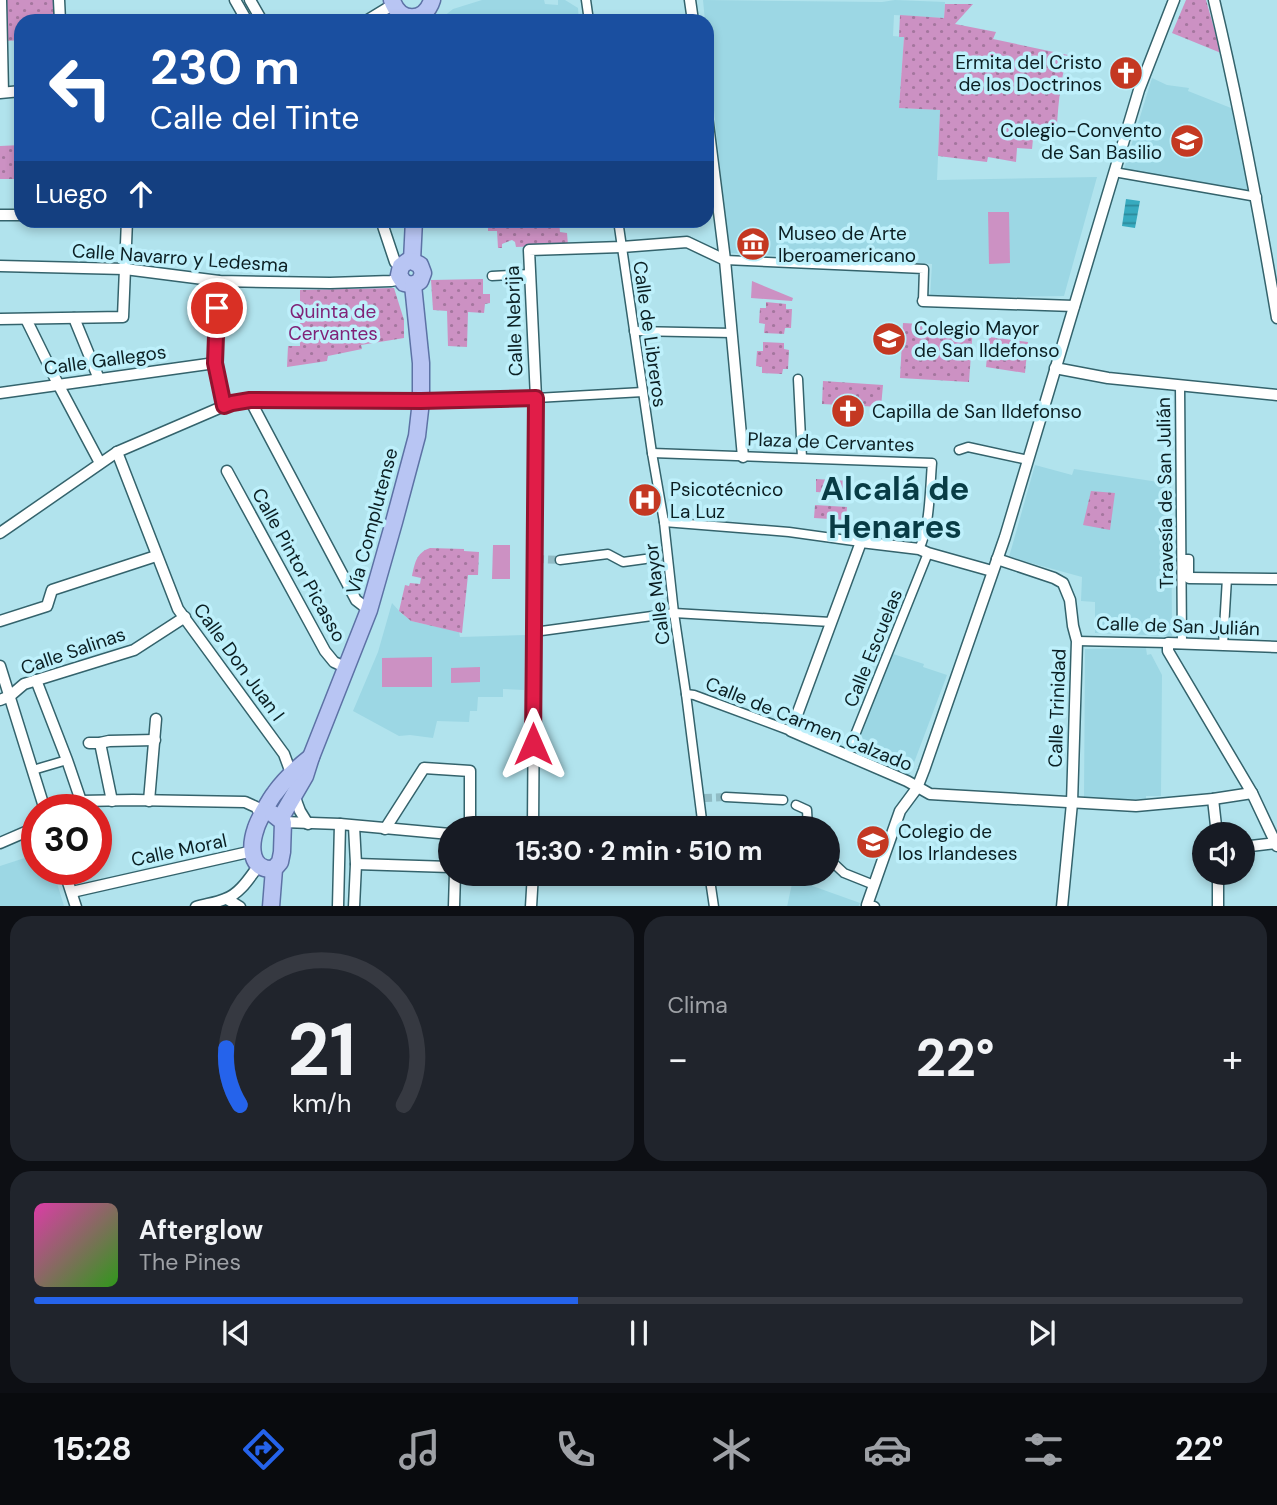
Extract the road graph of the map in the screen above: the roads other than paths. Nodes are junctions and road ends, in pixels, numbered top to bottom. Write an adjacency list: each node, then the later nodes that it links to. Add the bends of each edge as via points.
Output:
1 (2, 0): 6 (street)
2 (1174, 0): 8 (street)
3 (1214, 0): 9 (street)
4 (393, 2): 5 (street)
5 (376, 14)
6 (2, 92)
7 (714, 172): 15 (street)
8 (1114, 172): 9 (street); 23 (street)
9 (1257, 197): 25 (street)
10 (127, 228): 17 (street)
11 (384, 228): 18 (street, via 395,262)
12 (413, 228): 18 (main road, Vía Complutense)
13 (619, 228): 14 (street, Calle de Libreros)
14 (622, 247): 15 (street, via 687,242); 19 (street, Calle Nebrija, via 529,250); 28 (street, Calle de Libreros)
15 (725, 260): 22 (street, via 924,269); 29 (street)
16 (0, 266): 17 (street, Calle Navarro y Ledesma)
17 (125, 269): 21 (street, Calle Navarro y Ledesma); 24 (street, via 123,317)
18 (407, 273): 21 (street, Calle Navarro y Ledesma, via 391,281); 41 (main road, Vía Complutense, via 421,363)
19 (530, 274): 20 (street); 39 (street, Calle Nebrija)
20 (492, 276)
21 (219, 281): 30 (street)
22 (923, 301): 23 (street)
23 (1074, 306): 31 (street)
24 (74, 318): 27 (street); 32 (street)
25 (1277, 318)
26 (0, 319): 27 (street)
27 (26, 319): 34 (street)
28 (634, 331): 29 (street); 36 (street, Calle de Libreros)
29 (732, 333): 46 (street)
30 (215, 363): 32 (street, Calle Gallegos); 42 (street)
31 (1055, 368): 35 (street); 48 (street)
32 (99, 379): 34 (street, Calle Gallegos)
33 (797, 379): 47 (street)
34 (58, 384): 37 (street, Calle Gallegos); 49 (street)
35 (1180, 385): 38 (street); 58 (street, Travesía de San Julián)
36 (643, 392): 39 (street); 45 (street, Calle de Libreros)
37 (0, 393)
38 (1277, 395)
39 (536, 398): 41 (street); 69 (street, Calle Nebrija)
40 (250, 400): 41 (street); 42 (street); 64 (street, via 356,600)
41 (421, 401): 64 (main road, Vía Complutense, via 417,436)
42 (224, 406): 44 (street)
43 (959, 450): 48 (street, via 968,447)
44 (117, 452): 49 (street); 55 (street, Calle Don Juan I)
45 (652, 453): 46 (street, Plaza de Cervantes); 51 (street)
46 (743, 457): 47 (street, Plaza de Cervantes)
47 (802, 458): 54 (street, Plaza de Cervantes, via 932,463)
48 (1028, 460): 57 (street)
49 (100, 463): 52 (street)
50 (227, 471): 76 (street, Calle Pintor Picasso, via 325,651)
51 (664, 522): 53 (street, via 789,532); 65 (street, Calle Mayor)
52 (0, 533)
53 (860, 545): 54 (street); 68 (street)
54 (923, 551): 60 (street); 83 (street, Calle Escuelas)
55 (156, 556): 66 (street, Calle Don Juan I); 67 (street, via 52,590 47,606)
56 (645, 559): 59 (street, via 623,562 608,554)
57 (997, 559): 60 (street); 70 (street, Calle Trinidad, via 1063,583)
58 (1182, 559): 61 (street, via 1189,559); 72 (street, Travesía de San Julián)
59 (560, 560)
60 (992, 572): 88 (street)
61 (1189, 578): 62 (street)
62 (1227, 578): 63 (street); 73 (street)
63 (1277, 579)
64 (369, 610): 76 (main road, Vía Complutense)
65 (674, 613): 68 (street); 69 (street); 78 (street, Calle Mayor)
66 (185, 618): 77 (street, Calle Salinas, via 134,650); 87 (street, Calle Don Juan I, via 284,754)
67 (0, 621)
68 (831, 622): 81 (street)
69 (534, 632): 102 (street, Calle Nebrija)
70 (1077, 641): 71 (street, Calle de San Julián); 99 (street, Calle Trinidad)
71 (1168, 643): 72 (street, Calle de San Julián); 89 (street, via 1168,651)
72 (1182, 644): 73 (street, Calle de San Julián)
73 (1223, 645): 74 (street, Calle de San Julián)
74 (1277, 647)
75 (0, 666): 79 (street)
76 (347, 668): 84 (main road, Vía Complutense)
77 (36, 680): 79 (street, Calle Salinas); 85 (street)
78 (687, 694): 81 (street, Calle de Carmen Calzado); 103 (street, Calle Mayor)
79 (5, 698): 86 (street)
80 (156, 719): 82 (street)
81 (791, 731): 83 (street, Calle de Carmen Calzado)
82 (155, 740): 92 (street, via 95,743); 98 (street)
83 (847, 755): 88 (street, Calle de Carmen Calzado)
84 (311, 757): 87 (main road, Vía Complutense); 93 (main road, Vía Complutense)
85 (67, 760): 86 (street); 91 (street)
86 (33, 770): 90 (street)
87 (291, 774): 105 (main road, Vía Complutense)
88 (917, 788): 99 (street, Calle de Carmen Calzado, via 930,794); 122 (street, via 900,811)
89 (1252, 793): 95 (street, Calle de Carmen Calzado); 115 (street)
90 (40, 794)
91 (79, 794)
92 (110, 794)
93 (294, 795): 106 (main road, Vía Complutense); 108 (street)
94 (726, 797): 96 (street)
95 (1213, 799): 99 (street, Calle de Carmen Calzado, via 1136,806); 107 (street)
96 (783, 800)
97 (112, 801): 98 (street)
98 (149, 801): 105 (street, via 245,802 256,807)
99 (1072, 803): 140 (street, Calle Trinidad)
100 (796, 805): 104 (street, via 807,810)
101 (470, 816): 111 (street, via 470,771 424,768)
102 (533, 816)
103 (703, 816)
104 (807, 816)
105 (262, 817): 106 (main road, via 274,814); 117 (main road, Vía Complutense, via 256,826)
106 (281, 821): 108 (street); 117 (main road, via 280,862)
107 (1216, 822)
108 (308, 824): 109 (street)
109 (340, 824): 110 (street); 134 (street)
110 (354, 827): 111 (street); 118 (street)
111 (385, 829): 112 (street)
112 (438, 833)
113 (21, 834): 114 (street)
114 (0, 843)
115 (1276, 845): 116 (street)
116 (1255, 846)
117 (263, 864): 127 (street, Calle Moral); 128 (street); 132 (main road); 133 (main road)
118 (356, 864): 119 (street); 135 (street)
119 (438, 867)
120 (840, 869): 122 (street)
121 (69, 885): 127 (street)
122 (874, 885): 139 (street)
123 (1218, 885): 141 (street)
124 (454, 886): 136 (street)
125 (532, 886): 137 (street)
126 (711, 886): 138 (street)
127 (72, 892): 129 (street)
128 (227, 899): 130 (street); 131 (street)
129 (76, 906)
130 (196, 906)
131 (240, 906)
132 (262, 906)
133 (271, 906)
134 (338, 906)
135 (354, 906)
136 (454, 906)
137 (531, 906)
138 (714, 906)
139 (869, 906)
140 (1062, 906)
141 (1218, 906)

